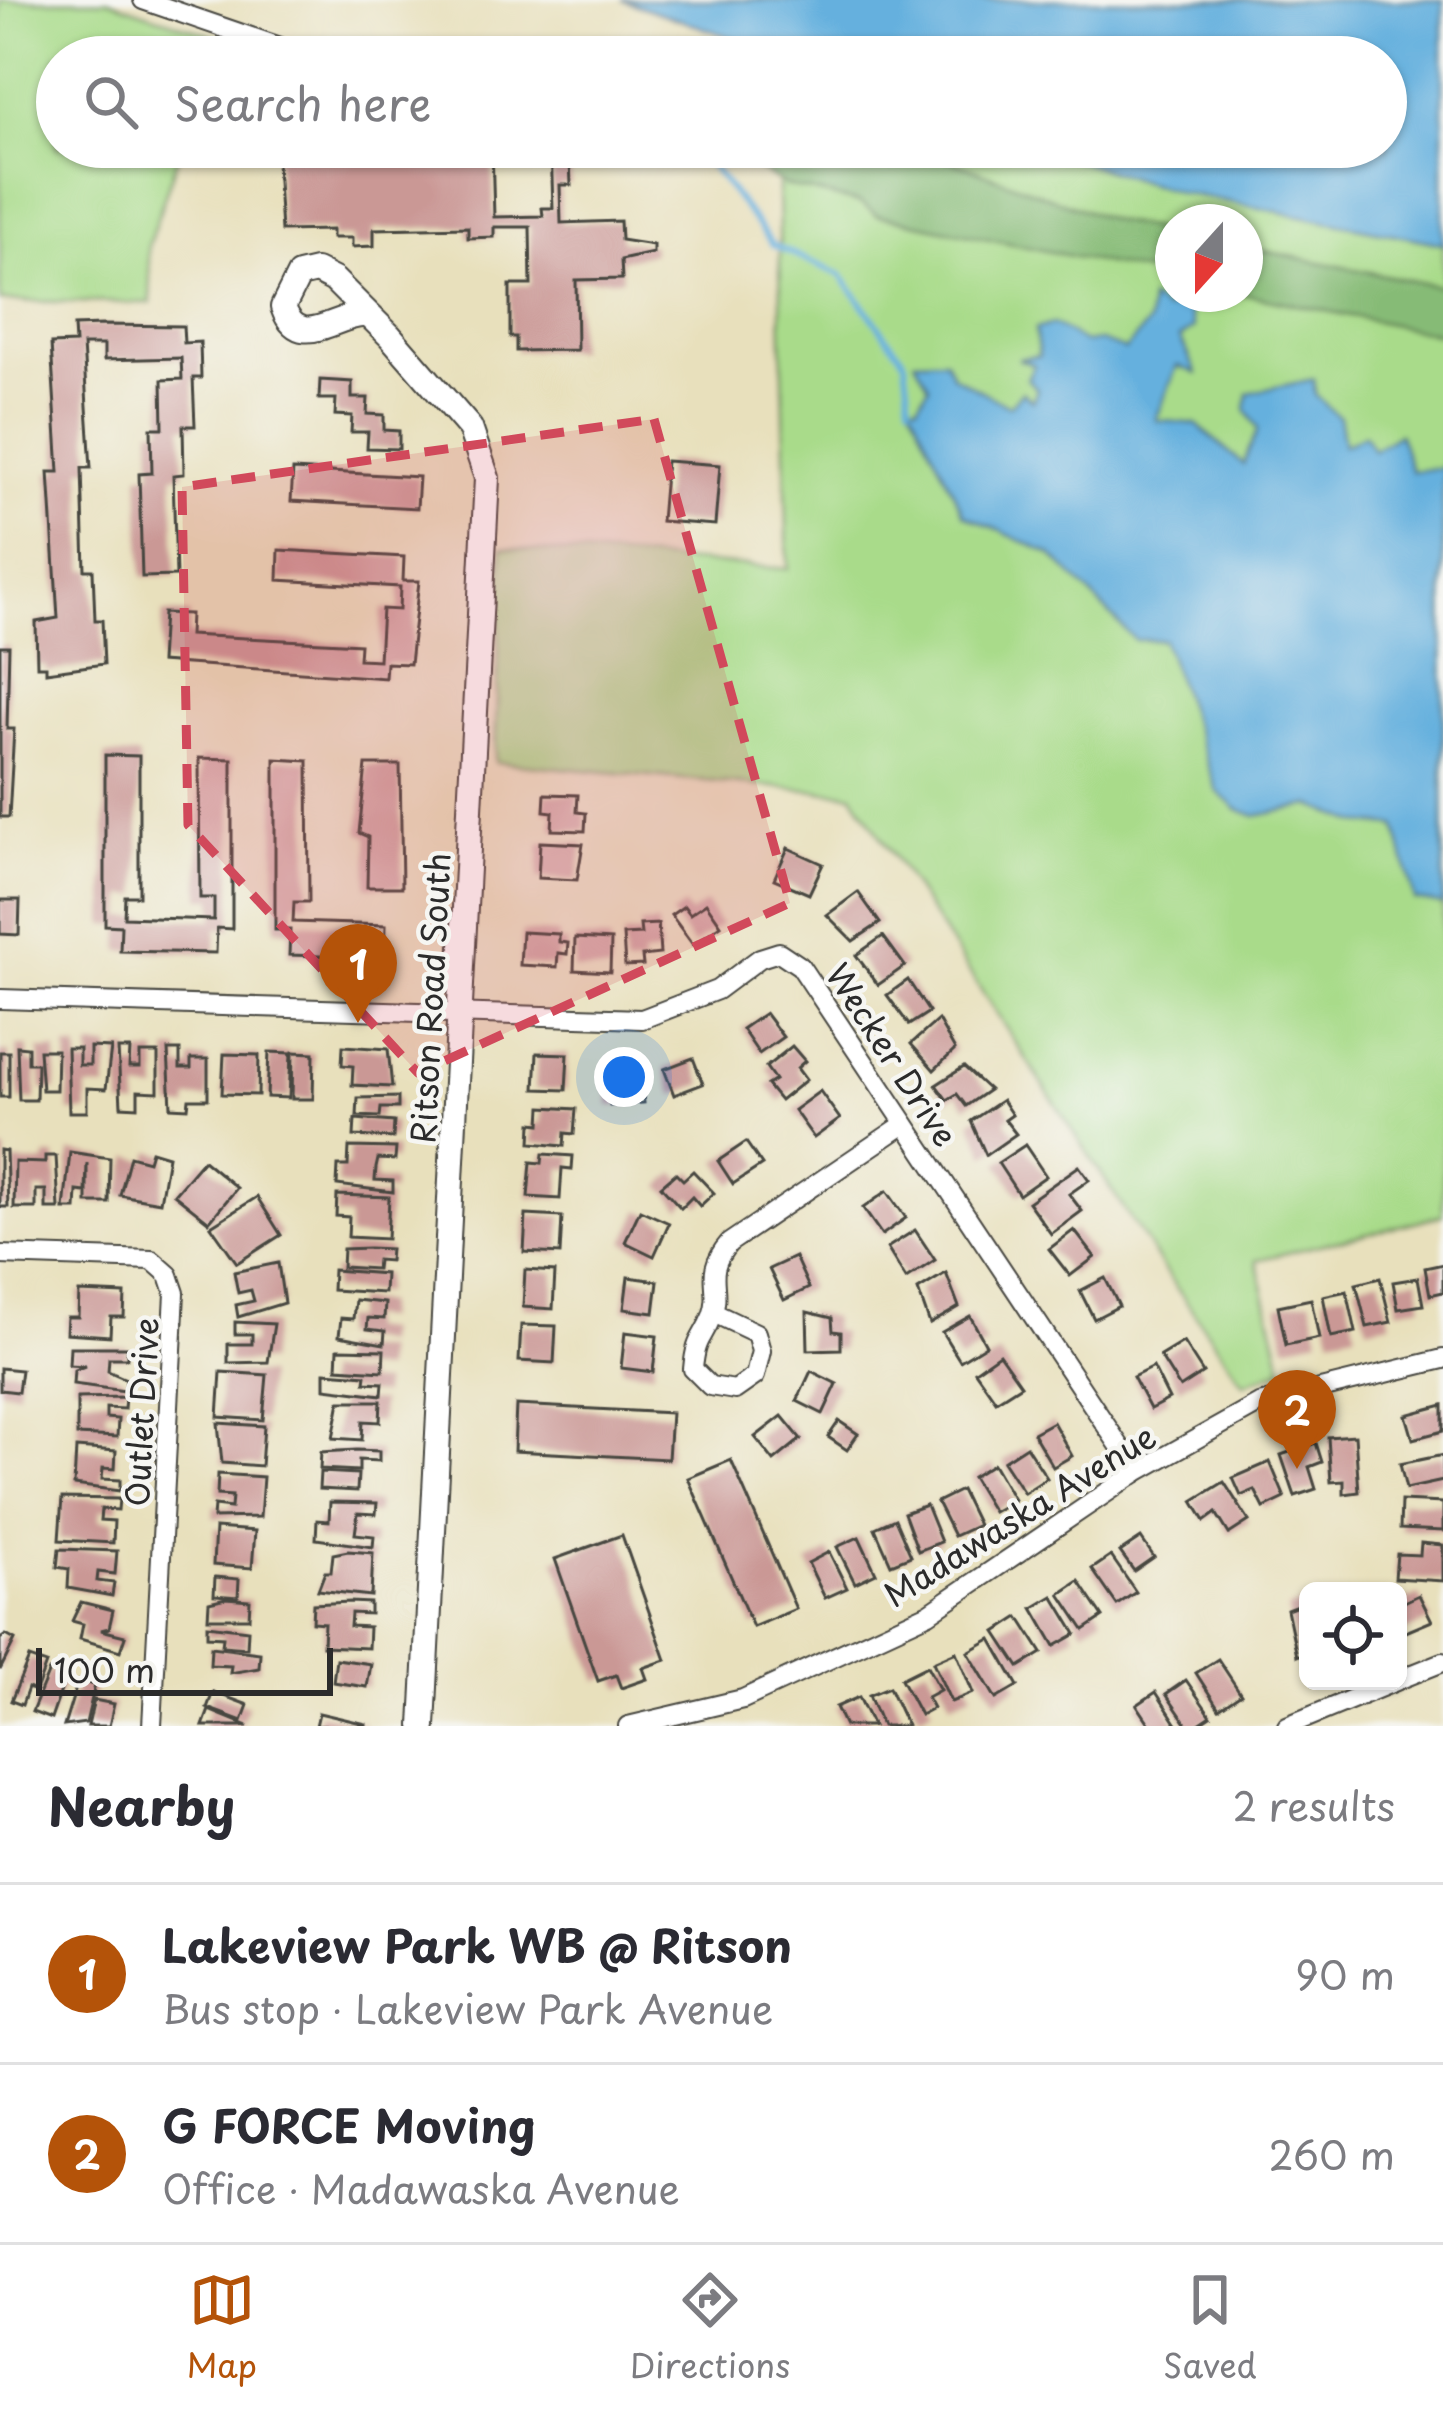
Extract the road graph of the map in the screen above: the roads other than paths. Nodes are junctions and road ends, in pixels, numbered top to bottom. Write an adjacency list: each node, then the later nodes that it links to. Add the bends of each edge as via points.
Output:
1 (143, 0): 2 (street)
2 (248, 36)
3 (368, 315): 5 (street, Ritson Road South, via 470,428 487,478)
4 (0, 999): 5 (street)
5 (462, 1009): 6 (street, Wecker Drive, via 642,1018 717,990 778,952 800,966); 16 (street, Ritson Road South)
6 (903, 1125): 8 (street, via 729,1244 712,1273); 10 (street, Wecker Drive)
7 (0, 1255): 15 (street, Outlet Drive, via 152,1260 175,1292)
8 (713, 1313): 8 (street, via 696,1338 693,1369 710,1386 735,1390 755,1376 756,1333)
9 (1443, 1359): 10 (street, Madawaska Avenue, via 1259,1404)
10 (1138, 1472): 17 (street, Madawaska Avenue, via 929,1613 743,1700)
11 (1443, 1662): 12 (street)
12 (1407, 1676)
13 (1374, 1690): 14 (street)
14 (1294, 1724)
15 (152, 1726)
16 (423, 1726)
17 (628, 1726)

